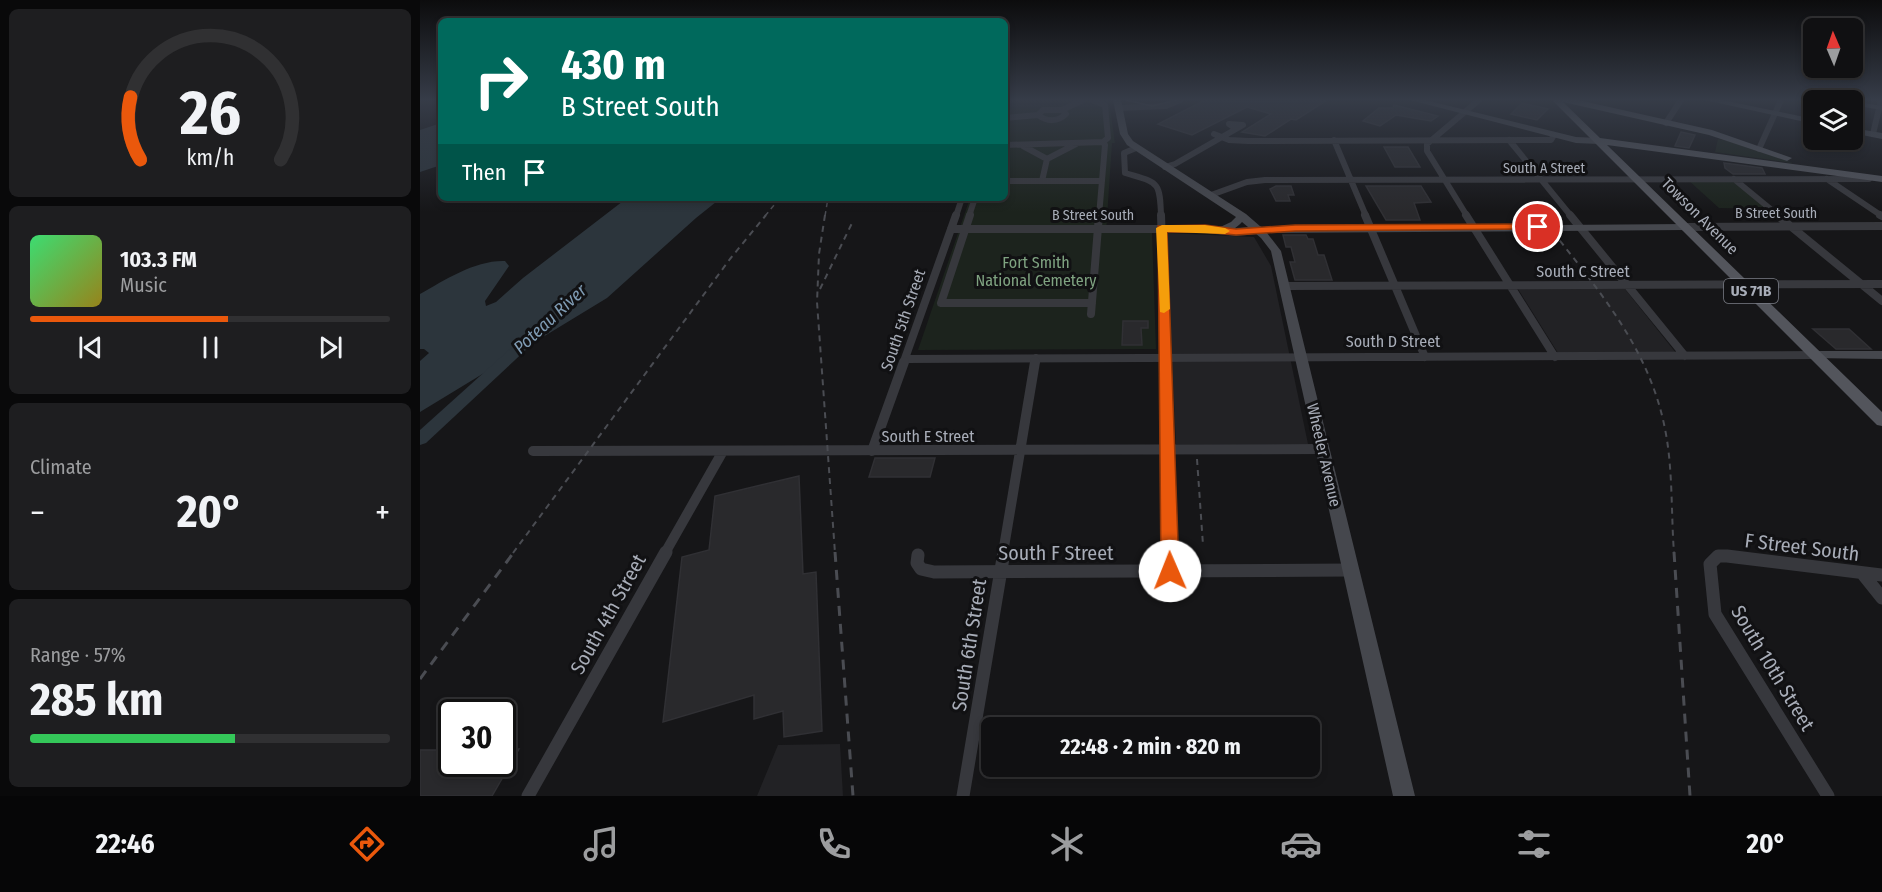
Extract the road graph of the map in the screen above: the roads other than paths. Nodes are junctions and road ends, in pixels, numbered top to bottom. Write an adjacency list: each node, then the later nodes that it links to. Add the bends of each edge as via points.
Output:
1 (1108, 137): 16 (street)
2 (1126, 137): 21 (main road)
3 (1216, 137): 24 (street, via 1175,164)
4 (1222, 137): 11 (street, via 1237,141)
5 (1437, 137): 12 (street)
6 (1551, 137): 13 (street)
7 (1554, 137): 14 (main road)
8 (1595, 137): 15 (main road, Towson Avenue / US 71B)
9 (1724, 137): 20 (main road)
10 (1764, 137): 20 (street)
11 (1334, 140): 12 (street); 29 (street)
12 (1434, 140): 13 (street); 30 (street, via 1427,144 1426,151)
13 (1509, 140): 31 (street)
14 (1576, 140): 15 (main road); 22 (main road)
15 (1599, 141): 22 (main road, Towson Avenue / US 71B); 25 (main road)
16 (1103, 142): 17 (street); 35 (street, via 1106,145)
17 (1077, 143): 19 (street); 23 (street)
18 (1008, 145): 19 (street)
19 (1022, 145): 23 (street)
20 (1761, 145): 25 (main road)
21 (1136, 148): 24 (main road, Wheeler Avenue); 47 (street, via 1124,153 1123,170 1158,187)
22 (1607, 149): 32 (main road, Towson Avenue / US 71B)
23 (1047, 159): 34 (street)
24 (1165, 166): 36 (main road, Wheeler Avenue)
25 (1815, 169): 27 (street); 28 (main road)
26 (1734, 179): 27 (street, South A Street); 32 (street, South A Street); 41 (street)
27 (1827, 179): 28 (street, South A Street); 40 (street)
28 (1881, 179)
29 (1351, 180): 30 (street, South A Street); 36 (street, South A Street, via 1257,180); 48 (street)
30 (1446, 180): 31 (street, South A Street); 43 (street)
31 (1541, 180): 32 (street, South A Street); 44 (street)
32 (1638, 180): 45 (main road, Towson Avenue / US 71B)
33 (1008, 181): 34 (street)
34 (1042, 181): 35 (street)
35 (1102, 181): 46 (street)
36 (1211, 195): 39 (main road, Wheeler Avenue)
37 (961, 201): 49 (street, South 5th Street)
38 (974, 201): 50 (street)
39 (1242, 216): 51 (main road, Wheeler Avenue); 52 (main road, via 1236,224)
40 (1882, 216)
41 (1791, 226): 42 (street, B Street South); 45 (street, B Street South); 54 (street)
42 (1882, 226)
43 (1475, 227): 44 (main road, B Street South); 48 (main road, B Street South); 57 (street)
44 (1580, 227): 45 (main road, B Street South); 58 (street)
45 (1686, 227): 53 (main road, Towson Avenue / US 71B)
46 (1099, 228): 47 (street, B Street South); 50 (street, B Street South); 61 (street)
47 (1162, 228): 52 (street, B Street South); 70 (street)
48 (1371, 228): 51 (main road, B Street South); 56 (street)
49 (951, 229): 50 (street, B Street South); 71 (street, South 5th Street)
50 (966, 229): 61 (street, via 941,303)
51 (1259, 230): 52 (street, B Street South); 59 (main road, Wheeler Avenue, via 1276,252)
52 (1220, 231)
53 (1744, 284): 54 (street, South C Street); 58 (street, South C Street); 65 (main road, Towson Avenue / US 71B)
54 (1861, 284): 55 (street, South C Street); 60 (street)
55 (1882, 284)
56 (1395, 285): 57 (street, South C Street); 59 (street, South C Street); 67 (street)
57 (1511, 285): 58 (street, South C Street); 68 (street)
58 (1626, 285): 64 (street)
59 (1285, 286): 66 (main road, Wheeler Avenue)
60 (1882, 302)
61 (1092, 303): 62 (street)
62 (1091, 314)
63 (1882, 355): 65 (main road, South D Street)
64 (1685, 356): 65 (street, South D Street); 68 (street, South D Street)
65 (1815, 356): 72 (main road, Towson Avenue / US 71B)
66 (1301, 357): 67 (street, South D Street); 70 (street, South D Street); 73 (main road, Wheeler Avenue)
67 (1425, 357): 68 (street, South D Street)
68 (1555, 357)
69 (1036, 358): 70 (street, South D Street); 71 (street, South D Street); 76 (street, South 6th Street)
70 (1166, 358): 74 (street)
71 (905, 359): 75 (street, South 5th Street)
72 (1882, 421)
73 (1323, 449): 74 (street, South E Street); 81 (main road, Wheeler Avenue)
74 (1169, 450): 76 (street, South E Street); 82 (street)
75 (872, 451): 76 (street, South E Street); 78 (street, South E Street)
76 (1020, 451): 83 (street, South 6th Street)
77 (533, 452): 78 (street, South E Street)
78 (723, 452): 87 (street, South 4th Street)
79 (918, 555): 83 (street, South F Street, via 919,566 927,571)
80 (1718, 556): 84 (street, F Street South); 90 (street, South 10th Street, via 1709,570 1715,614)
81 (1352, 570): 82 (street, South F Street); 89 (main road, Wheeler Avenue)
82 (1170, 571): 83 (street, South F Street)
83 (1000, 572): 88 (street, South 6th Street)
84 (1862, 573): 85 (street, F Street South); 86 (street)
85 (1882, 575)
86 (1882, 598)
87 (528, 796)
88 (963, 796)
89 (1404, 796)
90 (1828, 796)

